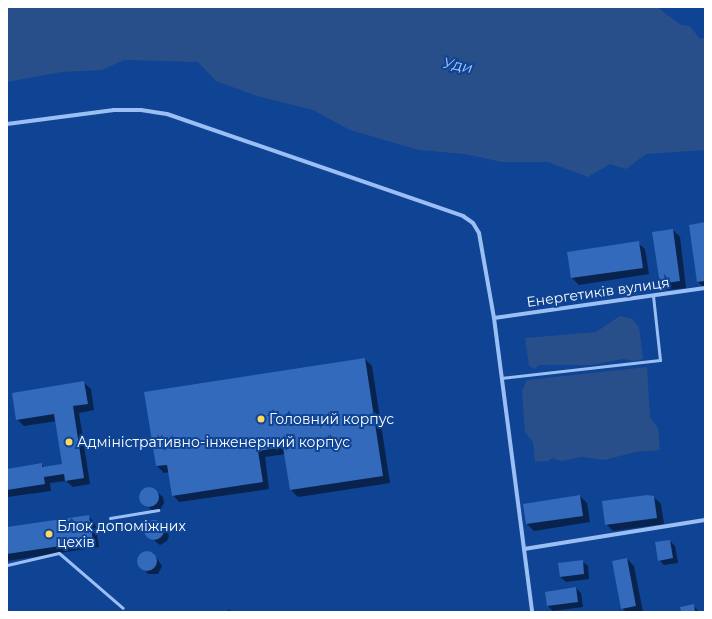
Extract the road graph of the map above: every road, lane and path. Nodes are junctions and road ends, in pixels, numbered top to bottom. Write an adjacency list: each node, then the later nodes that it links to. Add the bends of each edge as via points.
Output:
1 (7, 124): 4 (street, via 114,110 141,110 167,114 463,216 474,223 479,233)
2 (705, 288): 3 (street, Енергетиків вулиця)
3 (653, 296): 4 (street, Енергетиків вулиця); 5 (lane, via 660,360)
4 (494, 318): 5 (street)
5 (501, 378): 9 (street)
6 (158, 510): 7 (lane)
7 (110, 518)
8 (705, 520): 9 (street)
9 (524, 549): 12 (street)
10 (7, 565): 11 (lane, via 59,553)
11 (123, 608)
12 (532, 612)

